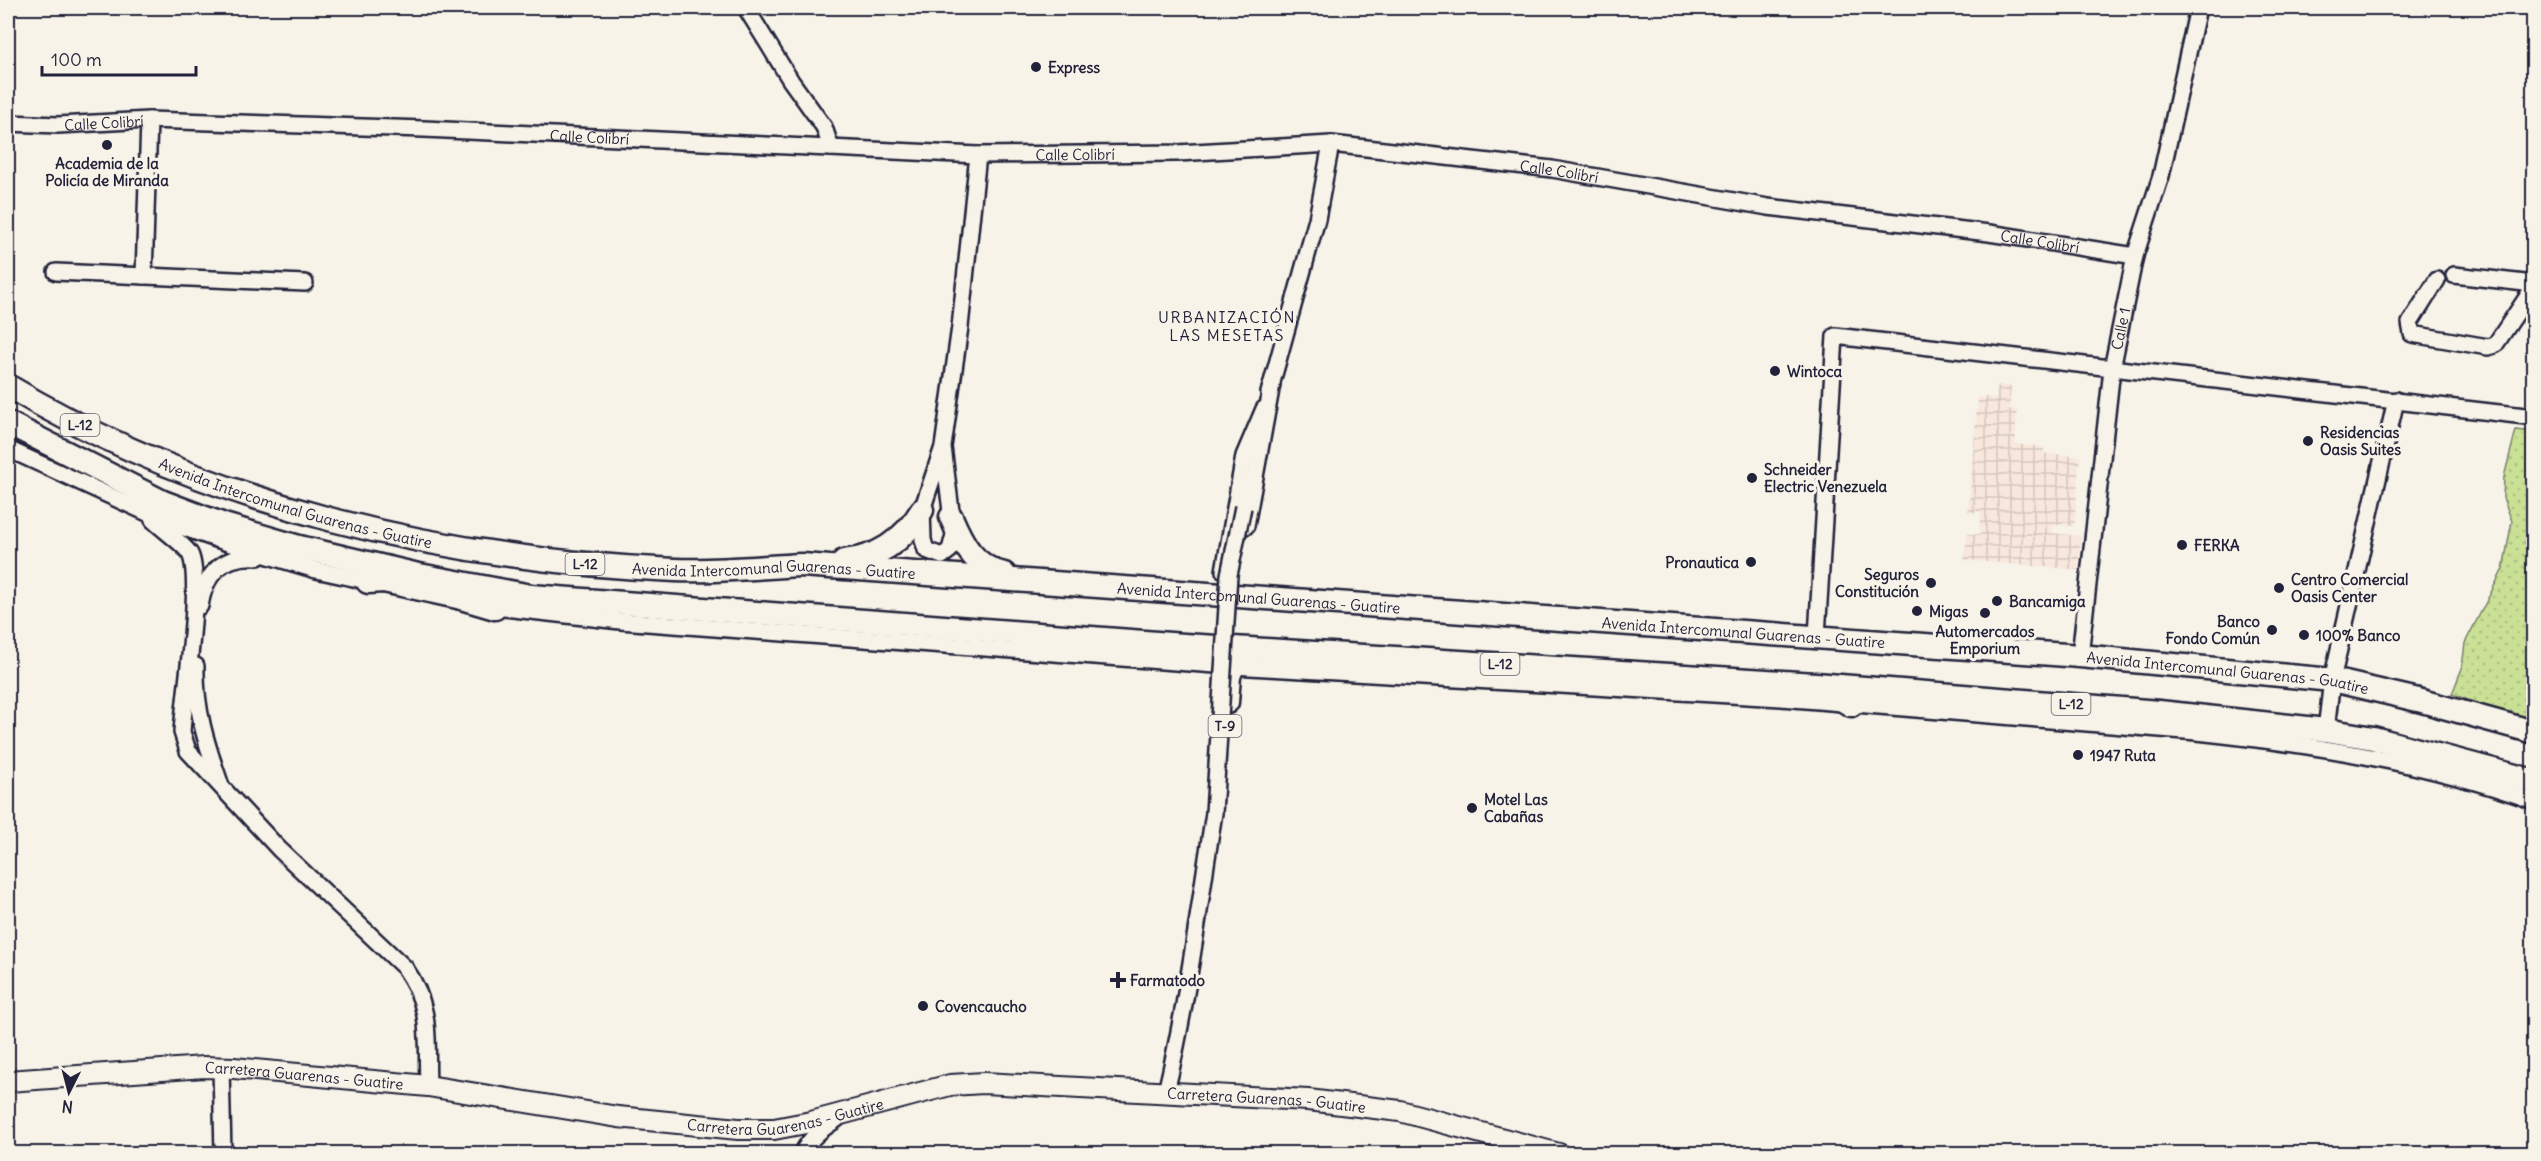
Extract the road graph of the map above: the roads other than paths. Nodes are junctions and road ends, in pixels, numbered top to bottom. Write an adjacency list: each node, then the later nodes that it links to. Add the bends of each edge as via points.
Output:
1 (746, 8): 6 (street, via 824,128)
2 (2198, 8): 8 (street, Calle 1, via 2161,176)
3 (149, 120): 4 (street, Calle Colibrí, via 58,125); 6 (street, Calle Colibrí); 11 (street)
4 (8, 123)
5 (1331, 144): 7 (street, Calle Colibrí, via 1178,153); 8 (street, Calle Colibrí, via 1552,169 1768,207 1989,233); 16 (street, via 1317,219)
6 (831, 148): 7 (street, Calle Colibrí)
7 (978, 155): 22 (street)
8 (2135, 256): 15 (street, Calle 1)
9 (56, 272): 11 (street)
10 (2454, 275): 14 (street)
11 (144, 276): 13 (street)
12 (2437, 280): 14 (street, via 2410,323 2412,334 2488,347 2500,341)
13 (305, 283)
14 (2534, 286)
15 (2112, 369): 18 (street); 36 (street, via 1835,336); 40 (street, Calle 1)
16 (1272, 384): 19 (street); 29 (street)
17 (8, 386): 28 (highway, Avenida Intercomunal Guarenas - Guatire / L-12, via 155,460 338,523 528,560 677,570)
18 (2396, 400): 20 (street); 43 (street)
19 (1264, 409): 29 (street, via 1244,456); 51 (street, bridge, via 1229,575)
20 (2534, 417)
21 (8, 423): 30 (highway, L-12, via 163,502 224,525)
22 (943, 447): 24 (street); 26 (street)
23 (8, 449): 25 (street, L-12)
24 (922, 510): 26 (street, via 923,540 926,550 934,555 950,550 954,535); 28 (highway, via 898,541 870,556)
25 (144, 512): 27 (street, L-12); 49 (street, via 188,551 194,564 182,732 188,751)
26 (951, 517): 31 (highway, via 967,551 980,563 993,572)
27 (280, 559): 32 (street, L-12); 49 (street, via 248,556 225,561 207,579 202,597 196,657 198,715)
28 (802, 565): 31 (highway, Avenida Intercomunal Guarenas - Guatire / L-12)
29 (1230, 570): 33 (highway, via 1217,584); 34 (highway, via 1246,590)
30 (424, 576): 32 (highway); 35 (highway, via 460,598); 37 (highway, L-12, via 542,597)
31 (1028, 580): 33 (highway, Avenida Intercomunal Guarenas - Guatire / L-12)
32 (368, 582): 35 (street, L-12)
33 (1170, 592): 34 (highway, Avenida Intercomunal Guarenas - Guatire / L-12)
34 (1291, 599): 36 (highway, Avenida Intercomunal Guarenas - Guatire / L-12)
35 (495, 608): 41 (street, L-12, via 608,620)
36 (1816, 636): 40 (highway, Avenida Intercomunal Guarenas - Guatire / L-12)
37 (1184, 645): 38 (highway, L-12); 41 (highway, via 1205,651)
38 (1252, 650): 39 (highway, L-12); 41 (highway, via 1238,654)
39 (1346, 655): 42 (highway); 44 (highway, L-12)
40 (2080, 656): 43 (highway, Avenida Intercomunal Guarenas - Guatire / L-12)
41 (1224, 665): 42 (street, L-12); 51 (highway, T-9, via 1229,676 1221,777)
42 (1302, 668): 45 (street, L-12)
43 (2332, 680): 46 (street); 47 (highway, Avenida Intercomunal Guarenas - Guatire / L-12)
44 (1816, 684): 45 (highway); 46 (highway, L-12)
45 (1851, 705): 50 (street, L-12, via 2252,738 2416,768)
46 (2326, 730): 48 (highway, L-12, via 2441,754)
47 (2534, 732)
48 (2534, 781)
49 (223, 791): 54 (street, via 410,975 424,1004)
50 (2534, 801)
51 (1214, 813): 55 (street, via 1177,1053)
52 (221, 1067): 53 (main road, Carretera Guarenas - Guatire); 54 (main road, Carretera Guarenas - Guatire); 57 (street)
53 (8, 1081)
54 (428, 1086): 56 (main road, Carretera Guarenas - Guatire, via 618,1118 706,1128 774,1129)
55 (1166, 1092): 56 (main road, Carretera Guarenas - Guatire, via 984,1083 950,1085); 59 (main road, Carretera Guarenas - Guatire, via 1308,1100 1400,1111)
56 (849, 1112): 58 (street, via 819,1130)
57 (223, 1154)
58 (802, 1154)
59 (1559, 1154)

